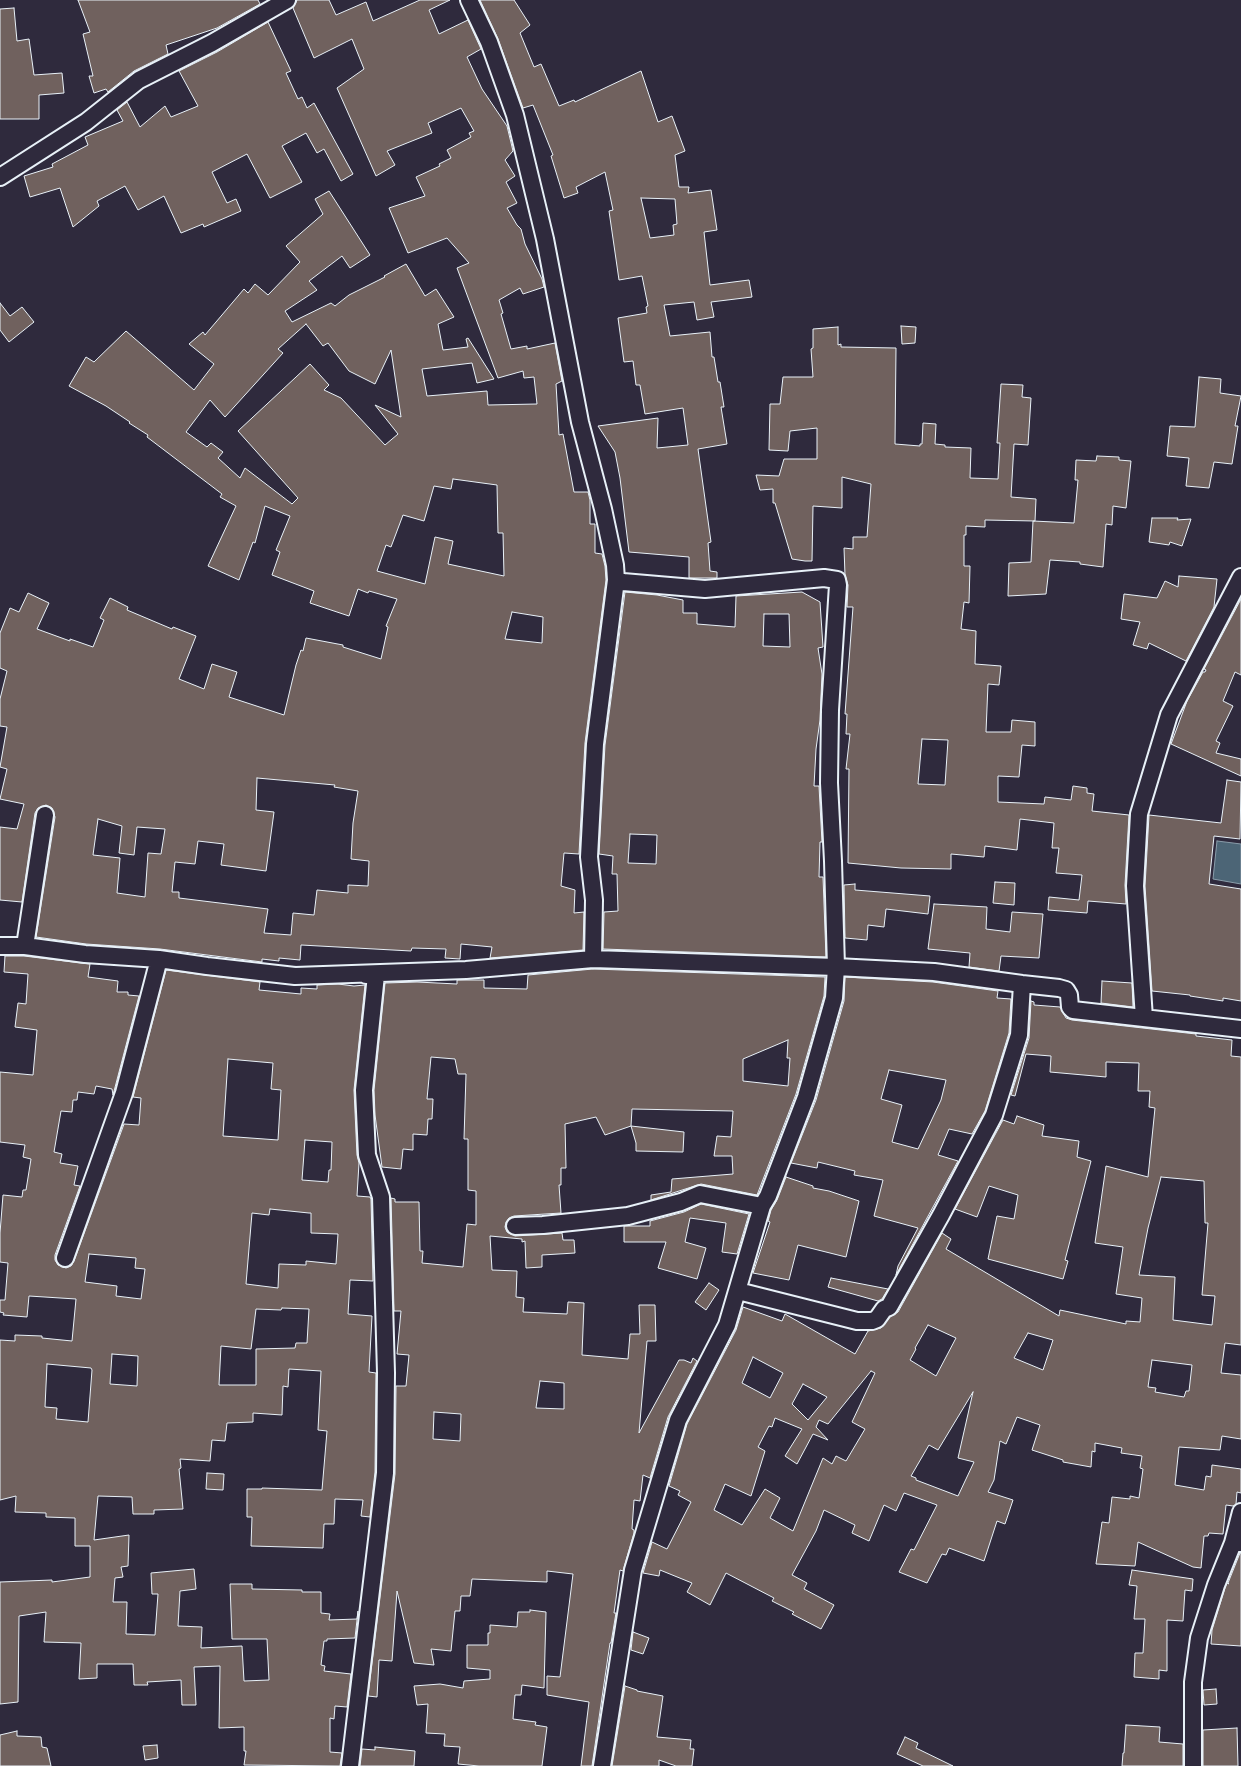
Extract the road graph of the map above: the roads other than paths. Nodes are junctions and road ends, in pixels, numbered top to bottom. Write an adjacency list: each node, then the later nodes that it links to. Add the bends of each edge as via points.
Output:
1 (287, 0): 3 (street, via 140,80 86,122)
2 (469, 0): 5 (street, via 489,42 515,115 545,239 580,422 603,509)
3 (0, 177)
4 (1241, 576): 14 (street, via 1168,715 1139,814 1135,886)
5 (616, 580): 10 (street, via 595,744 589,858 594,900); 11 (street, via 705,589 824,578 837,580 829,783)
6 (45, 815): 8 (street)
7 (0, 946): 8 (street)
8 (25, 946): 9 (street)
9 (159, 959): 12 (street, via 296,976); 18 (street, via 124,1094)
10 (594, 959): 11 (street); 12 (street, via 476,970)
11 (836, 967): 13 (street, via 934,972); 16 (street, via 834,998 806,1097)
12 (359, 975): 22 (street, via 376,975 364,1090 366,1155 381,1197 385,1473)
13 (1022, 984): 14 (street, via 1066,990 1073,1010); 19 (street, via 1019,1035 994,1115 889,1307 884,1308 872,1322 857,1321)
14 (1144, 1018): 15 (street)
15 (1241, 1029)
16 (762, 1206): 17 (street, via 700,1194 628,1216); 19 (street)
17 (516, 1226)
18 (65, 1258)
19 (738, 1291): 23 (street, via 727,1325 678,1420 633,1570)
20 (1241, 1512): 21 (street)
21 (1237, 1543): 24 (street, via 1216,1585 1199,1638 1193,1682)
22 (350, 1766)
23 (602, 1766)
24 (1193, 1766)

